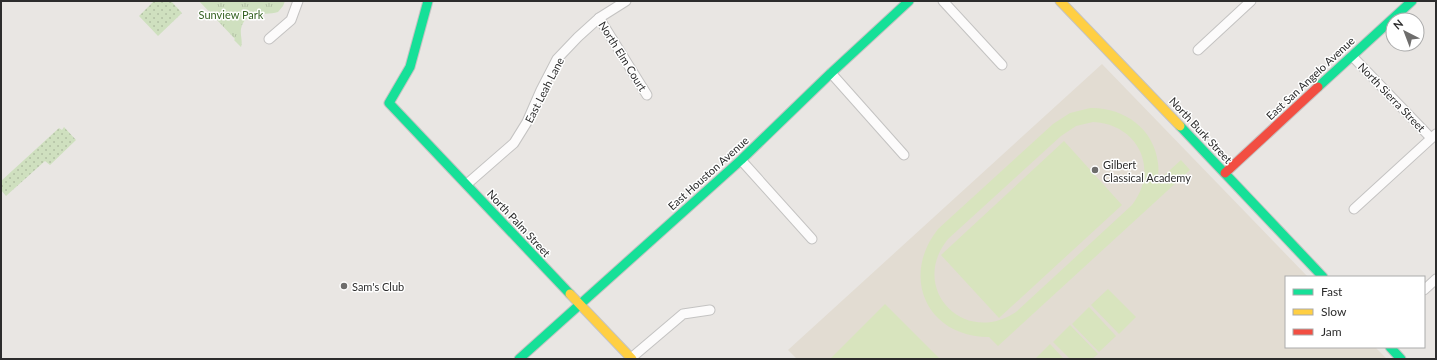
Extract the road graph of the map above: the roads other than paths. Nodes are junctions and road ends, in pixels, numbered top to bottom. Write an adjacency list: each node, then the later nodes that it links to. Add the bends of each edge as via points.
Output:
1 (298, 1): 10 (street, via 291,20)
2 (428, 1): 20 (street, North Palm Street, via 410,67 390,104)
3 (626, 1): 9 (street, East Leah Lane)
4 (909, 1): 14 (street, East Houston Avenue)
5 (943, 1): 13 (street)
6 (1060, 1): 19 (street, North Burk Street)
7 (1251, 1): 11 (street)
8 (1412, 1): 12 (street, East San Angelo Avenue)
9 (599, 18): 15 (street, North Elm Court); 20 (street, East Leah Lane, via 557,59 527,122 514,143)
10 (270, 38)
11 (1198, 50)
12 (1352, 56): 16 (street, North Sierra Street); 19 (street, East San Angelo Avenue)
13 (1002, 65)
14 (831, 73): 17 (street); 18 (street, East Houston Avenue)
15 (647, 95)
16 (1434, 136): 21 (street)
17 (904, 155)
18 (741, 160): 22 (street); 26 (street, East Houston Avenue)
19 (1225, 173): 23 (street, North Burk Street)
20 (467, 184): 26 (street, North Palm Street)
21 (1354, 209)
22 (812, 239)
23 (1322, 276)
24 (1436, 279): 25 (street)
25 (1425, 289)
26 (580, 305): 29 (street, East Houston Avenue); 30 (street, North Palm Street)
27 (710, 310): 30 (street, via 683,314)
28 (1391, 348): 31 (street)
29 (519, 359)
30 (631, 359)
31 (1401, 359)

